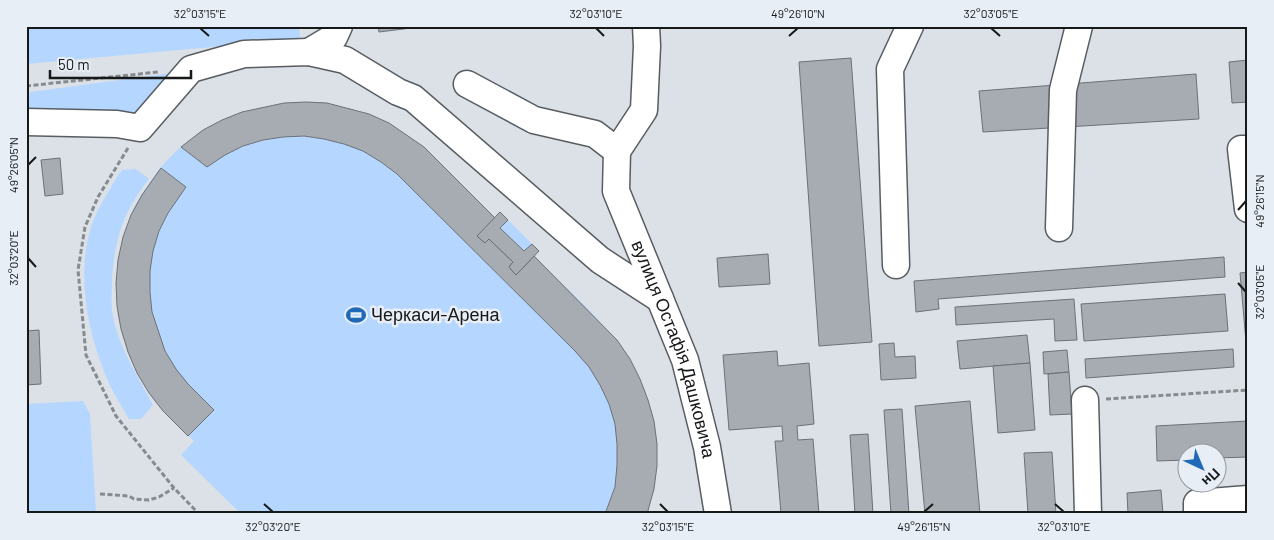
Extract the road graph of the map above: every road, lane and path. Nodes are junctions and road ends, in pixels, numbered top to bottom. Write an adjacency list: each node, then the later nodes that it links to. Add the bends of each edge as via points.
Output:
1 (339, 26): 5 (street, via 334,37)
2 (646, 26): 12 (street, via 644,110)
3 (910, 26): 15 (street, via 890,69)
4 (1079, 26): 14 (street, via 1063,90)
5 (309, 52): 6 (street, via 244,54); 16 (street, via 345,60 413,98 600,260)
6 (192, 69): 8 (path); 10 (street)
7 (467, 84): 12 (street, via 534,120 595,134)
8 (26, 86)
9 (26, 122): 10 (street, via 117,124)
10 (140, 128): 19 (path, via 98,198 85,227 78,270 86,355 116,416)
11 (1248, 149): 13 (street, via 1241,149)
12 (617, 151): 16 (street, вулиця Остафія Дашковича, via 616,191)
13 (1248, 209)
14 (1059, 228)
15 (896, 265)
16 (660, 299): 23 (street, вулиця Остафія Дашковича, via 685,360 707,447)
17 (1248, 390): 18 (path)
18 (1085, 400): 24 (street)
19 (174, 488): 20 (path, via 149,500); 22 (path)
20 (100, 494)
21 (1248, 499): 25 (street, via 1197,503)
22 (200, 514)
23 (718, 514)
24 (1088, 514)
25 (1197, 514)

